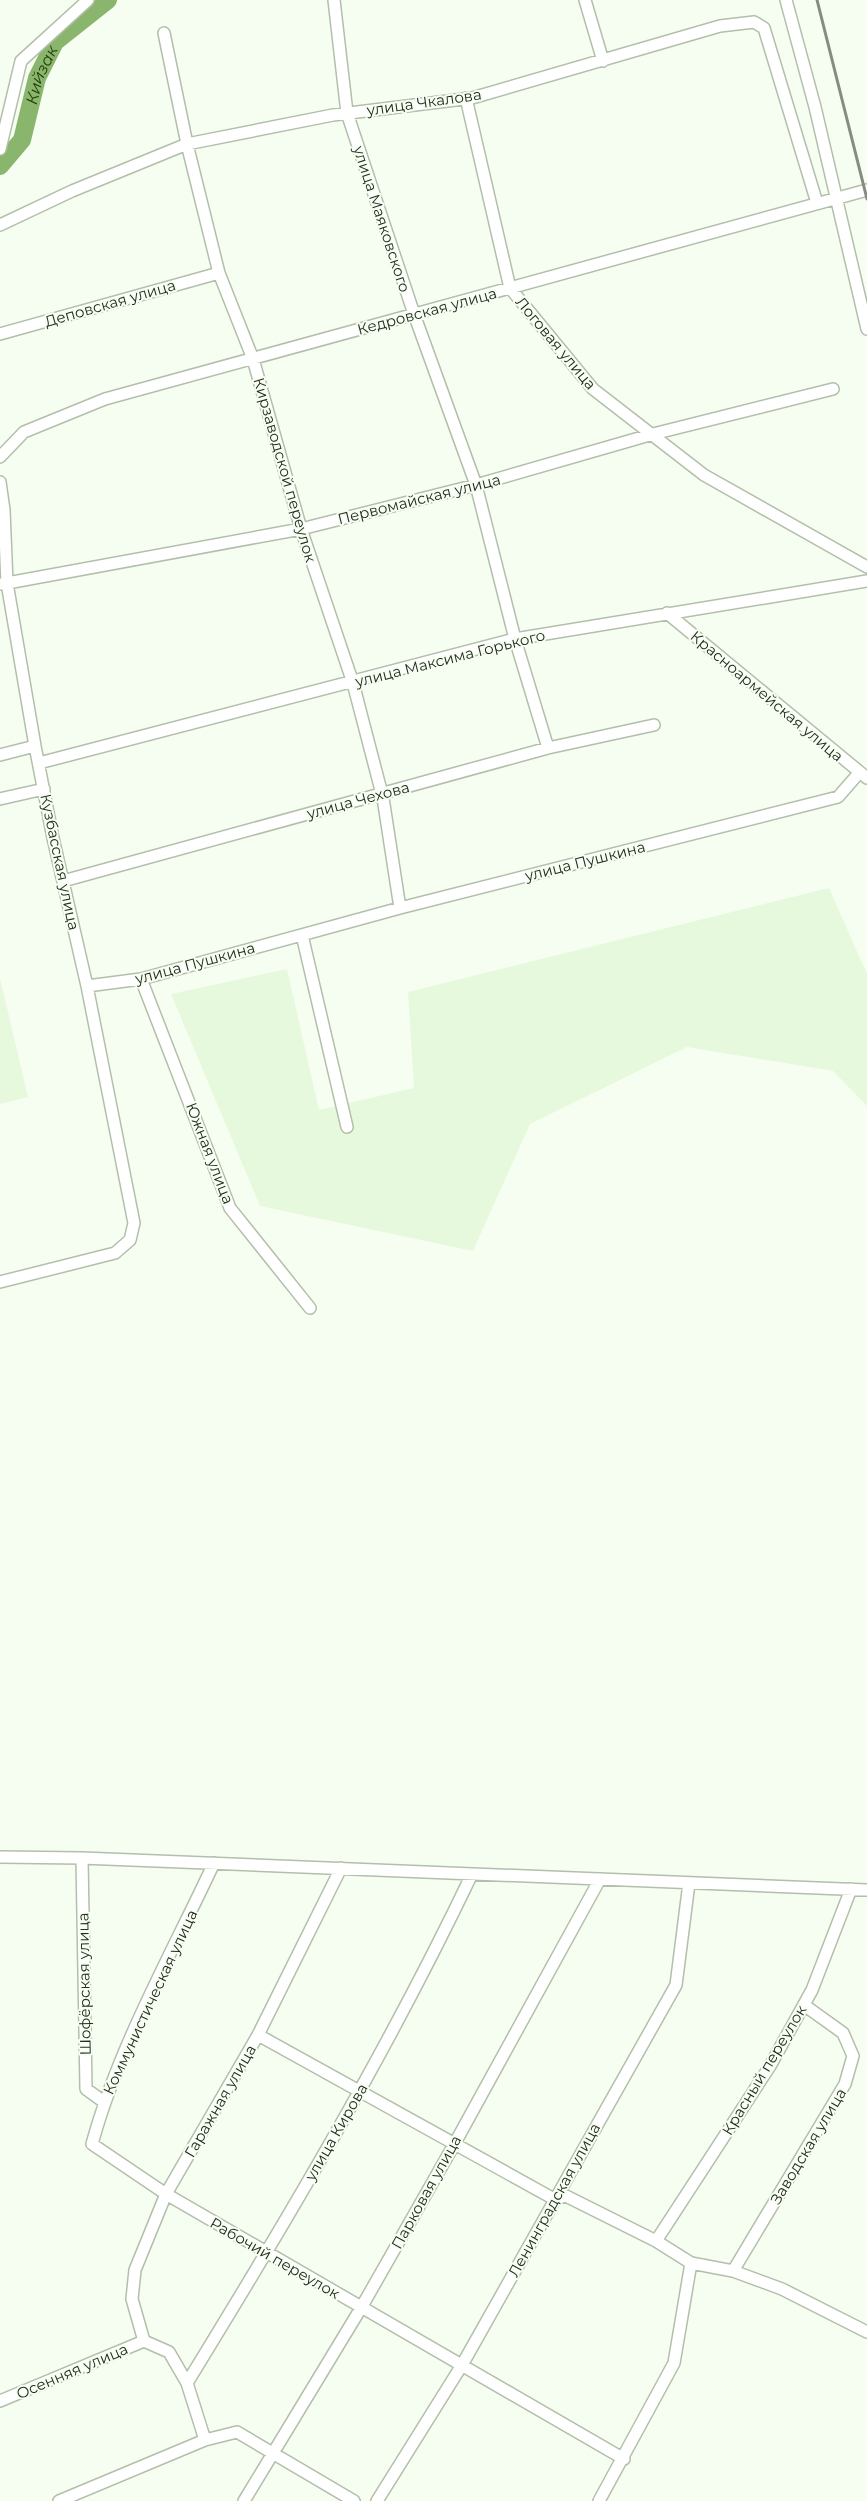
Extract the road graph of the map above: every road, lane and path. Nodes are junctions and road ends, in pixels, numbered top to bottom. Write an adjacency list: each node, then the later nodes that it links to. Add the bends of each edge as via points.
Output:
1 (88, 0): 10 (street, via 21,61)
2 (334, 0): 8 (street, улица Маяковского)
3 (585, 0): 6 (street)
4 (786, 0): 12 (street)
5 (164, 33): 9 (street, Кирзаводской переулок)
6 (603, 61): 7 (street, улица Чкалова); 13 (street, улица Чкалова, via 720,26 754,22 764,28)
7 (466, 98): 8 (street, улица Чкалова); 16 (street, Логовая улица)
8 (347, 113): 9 (street, улица Чкалова); 17 (street, улица Маяковского)
9 (187, 144): 14 (street, улица Чкалова); 15 (street, Кирзаводской переулок)
10 (0, 149)
11 (867, 190): 12 (street, Кедровская улица)
12 (836, 198): 13 (street, Кедровская улица); 18 (street)
13 (816, 203): 16 (street, Кедровская улица)
14 (0, 224)
15 (219, 273): 19 (street, Деповская улица); 20 (street, Кирзаводской переулок)
16 (510, 288): 17 (street, Кедровская улица); 22 (street, Логовая улица, via 593,389)
17 (414, 314): 20 (street, Кедровская улица); 25 (street, улица Маяковского)
18 (867, 329)
19 (0, 334)
20 (253, 359): 23 (street, Кедровская улица, via 105,399 24,432); 27 (street, Кирзаводской переулок)
21 (833, 390): 22 (street, Первомайская улица)
22 (653, 434): 25 (street, Первомайская улица); 28 (street, Логовая улица, via 704,475)
23 (0, 457)
24 (0, 482): 26 (street, Кузбасская улица)
25 (476, 485): 27 (street, Первомайская улица); 32 (street, улица Маяковского)
26 (2, 510): 30 (street, Кузбасская улица)
27 (301, 529): 30 (street, Первомайская улица); 33 (street, Кирзаводской переулок)
28 (867, 567)
29 (867, 580): 31 (street, улица Максима Горького)
30 (4, 583): 35 (street, Кузбасская улица)
31 (667, 613): 32 (street, улица Максима Горького); 39 (street, Красноармейская улица)
32 (515, 639): 33 (street, улица Максима Горького); 36 (street, улица Маяковского)
33 (353, 683): 38 (street, улица Максима Горького); 41 (street, Кирзаводской переулок)
34 (654, 725): 36 (street, улица Чехова)
35 (35, 746): 37 (street); 38 (street, Кузбасская улица)
36 (548, 748): 41 (street, улица Чехова)
37 (0, 755)
38 (39, 763): 40 (street, Кузбасская улица)
39 (863, 776): 44 (street, улица Пушкина, via 838,797)
40 (44, 789): 42 (street); 43 (street, Кузбасская улица)
41 (382, 793): 43 (street, улица Чехова); 44 (street, Кирзаводской переулок)
42 (0, 799)
43 (63, 881): 47 (street, Кузбасская улица)
44 (400, 908): 45 (street, улица Пушкина)
45 (302, 935): 46 (street, улица Пушкина); 48 (street)
46 (141, 979): 47 (street, улица Пушкина); 50 (street, Южная улица, via 230,1208)
47 (87, 986): 49 (street, Кузбасская улица, via 134,1223 130,1240 120,1250 108,1255)
48 (347, 1127)
49 (0, 1282)
50 (310, 1308)
51 (0, 1857): 52 (street)
52 (82, 1858): 53 (street); 63 (street, Шофёрская улица, via 86,2089)
53 (214, 1863): 54 (street); 63 (street, Коммунистическая улица)
54 (340, 1868): 55 (street); 61 (street, Гаражная улица)
55 (472, 1874): 56 (street); 62 (street, улица Кирова)
56 (600, 1879): 57 (street); 65 (street, Парковая улица)
57 (689, 1883): 58 (street); 67 (street, Ленинградская улица, via 676,1985)
58 (851, 1889): 59 (street); 60 (street, Красный переулок)
59 (867, 1890)
60 (804, 2005): 68 (street, Красный переулок, via 770,2066); 71 (street, Заводская улица, via 844,2034 853,2056 845,2084)
61 (258, 2035): 62 (street); 66 (street, Гаражная улица)
62 (360, 2092): 65 (street); 69 (street, улица Кирова)
63 (104, 2102): 64 (street, Коммунистическая улица)
64 (92, 2144): 66 (street, Рабочий переулок)
65 (455, 2144): 67 (street); 72 (street, Парковая улица)
66 (166, 2194): 69 (street, Рабочий переулок); 74 (street, Гаражная улица, via 135,2270 132,2299)
67 (554, 2200): 68 (street, via 566,2196); 75 (street, Ленинградская улица)
68 (656, 2241): 70 (street)
69 (267, 2253): 72 (street, Рабочий переулок); 76 (street, улица Кирова)
70 (691, 2263): 71 (street); 80 (street, via 674,2363)
71 (733, 2271): 73 (street, via 782,2289)
72 (361, 2308): 75 (street, Рабочий переулок); 79 (street, Парковая улица)
73 (867, 2332)
74 (144, 2341): 76 (street, via 169,2352); 77 (street, Осенняя улица)
75 (462, 2365): 80 (street, Рабочий переулок); 84 (street, Ленинградская улица)
76 (187, 2383): 78 (street)
77 (0, 2401)
78 (205, 2440): 79 (street, via 237,2432); 81 (street)
79 (273, 2454): 82 (street, Парковая улица); 83 (street)
80 (624, 2459): 85 (street)
81 (59, 2501)
82 (244, 2501)
83 (354, 2501)
84 (377, 2501)
85 (599, 2501)

